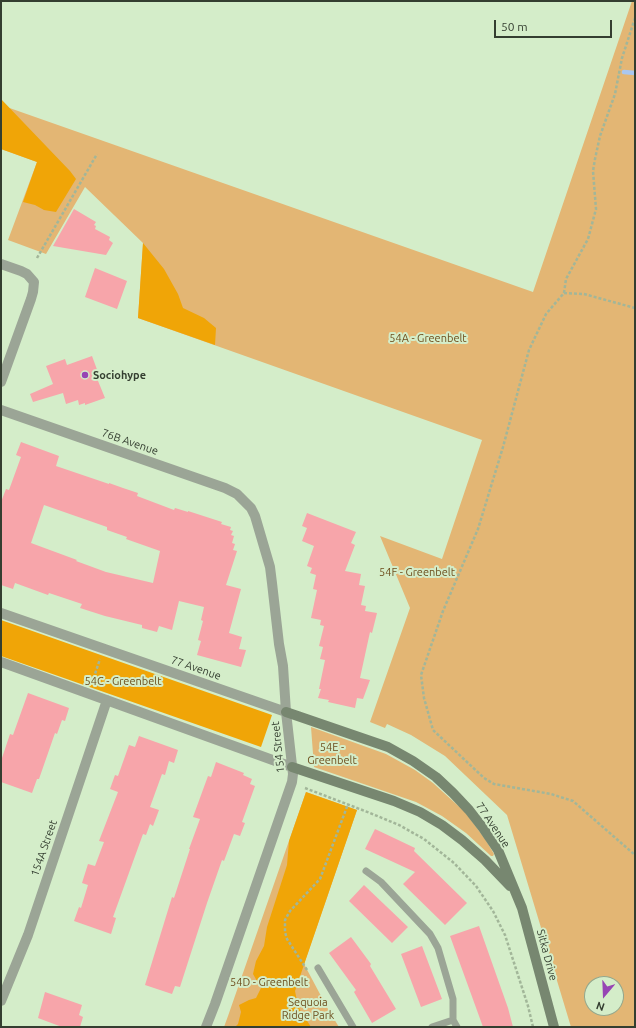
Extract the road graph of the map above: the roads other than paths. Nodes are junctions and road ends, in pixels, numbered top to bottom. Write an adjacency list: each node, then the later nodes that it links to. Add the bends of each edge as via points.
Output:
1 (1, 264): 2 (street, via 28,274 34,282 31,300)
2 (1, 382)
3 (1, 410): 4 (street, 76B Avenue, via 225,488 237,494)
4 (247, 504): 8 (street, 154 Street, via 255,516 271,574)
5 (1, 613): 8 (street, 77 Avenue)
6 (1, 662): 7 (street)
7 (107, 700): 9 (street); 13 (street, 154A Street, via 28,935)
8 (286, 712): 9 (street, 154 Street); 11 (street, 77 Avenue, via 388,747 436,777 483,828 498,850)
9 (292, 766): 11 (street, via 420,812 462,840); 15 (street, 154 Street, via 292,782)
10 (366, 871): 14 (lane, via 381,882 430,934 438,948 453,999)
11 (514, 890): 19 (street, Sitka Drive, via 522,908)
12 (318, 968): 16 (lane)
13 (1, 1001)
14 (453, 1020): 17 (lane); 18 (lane)
15 (206, 1027)
16 (353, 1027)
17 (432, 1027)
18 (458, 1027)
19 (554, 1027)

